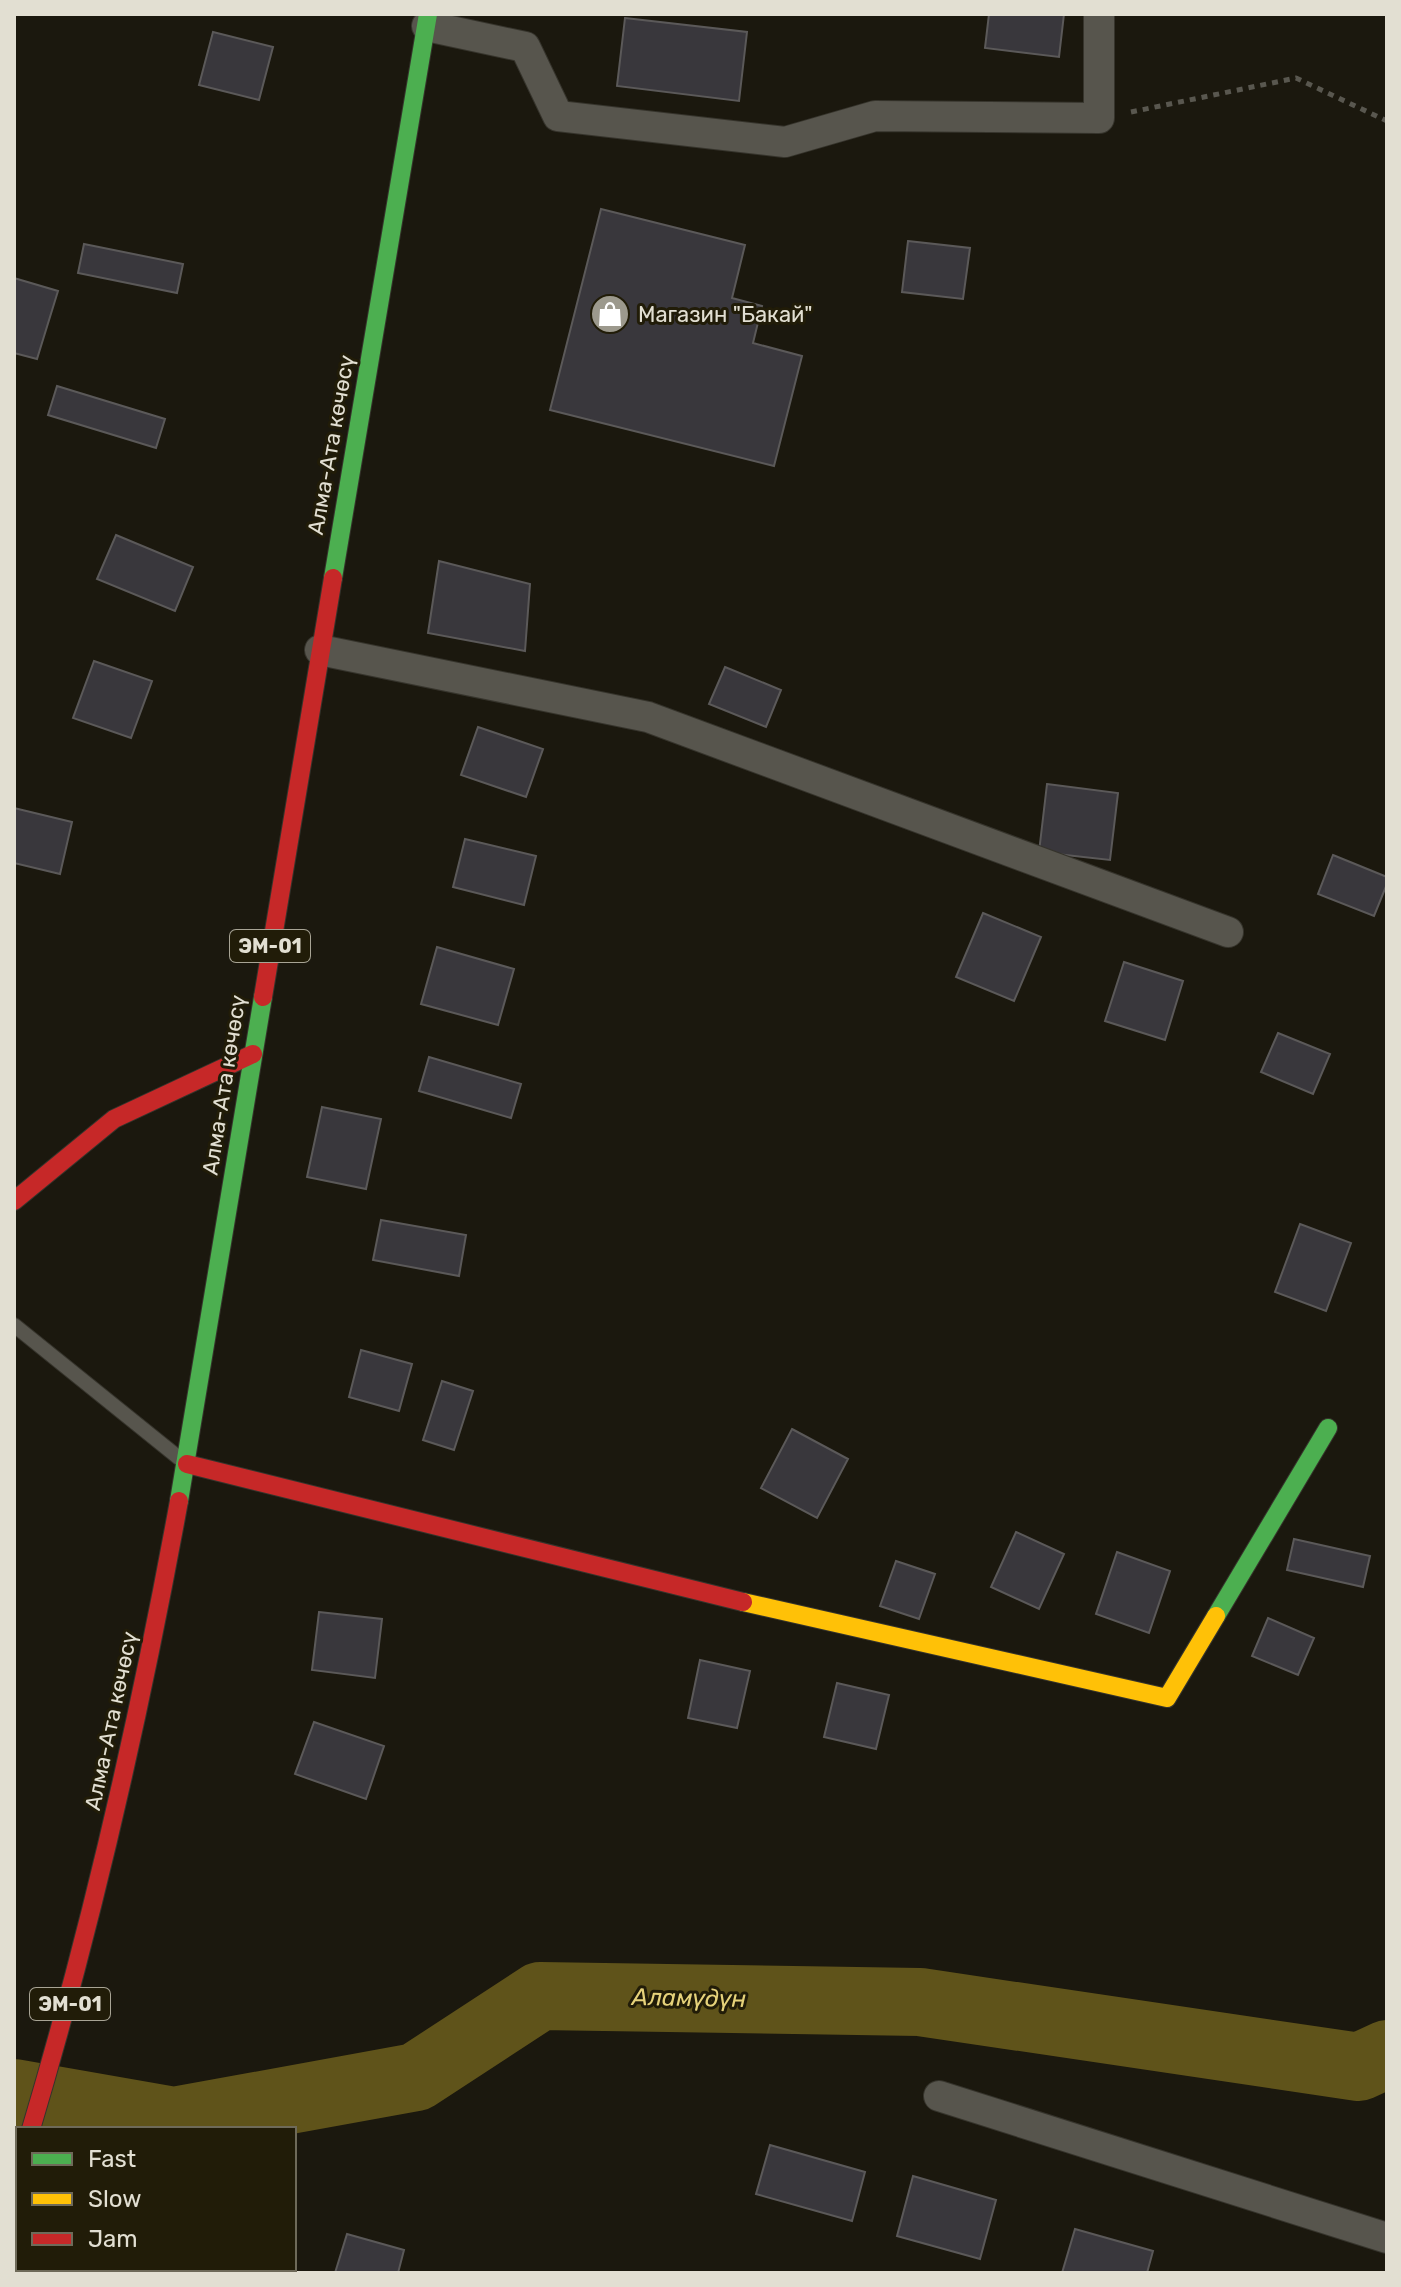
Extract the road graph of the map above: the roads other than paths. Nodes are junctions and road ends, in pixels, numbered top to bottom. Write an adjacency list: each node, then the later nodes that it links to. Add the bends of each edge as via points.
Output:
1 (1099, 14): 2 (street, via 1099,118 875,116 785,142 558,116 525,47)
2 (428, 20): 3 (main road, Алма-Ата көчөсү / ЭМ-01)
3 (320, 650): 4 (street, via 648,717); 5 (main road, Алма-Ата көчөсү / ЭМ-01)
4 (1228, 932)
5 (253, 1054): 6 (main road, via 114,1119); 9 (main road, Алма-Ата көчөсү / ЭМ-01)
6 (14, 1201)
7 (14, 1325): 9 (lane)
8 (1328, 1428): 9 (main road, via 1167,1698 673,1586)
9 (187, 1464): 11 (main road, Алма-Ата көчөсү / ЭМ-01, via 140,1713 66,2022)
10 (939, 2096): 12 (street)
11 (32, 2127)
12 (1387, 2238)

